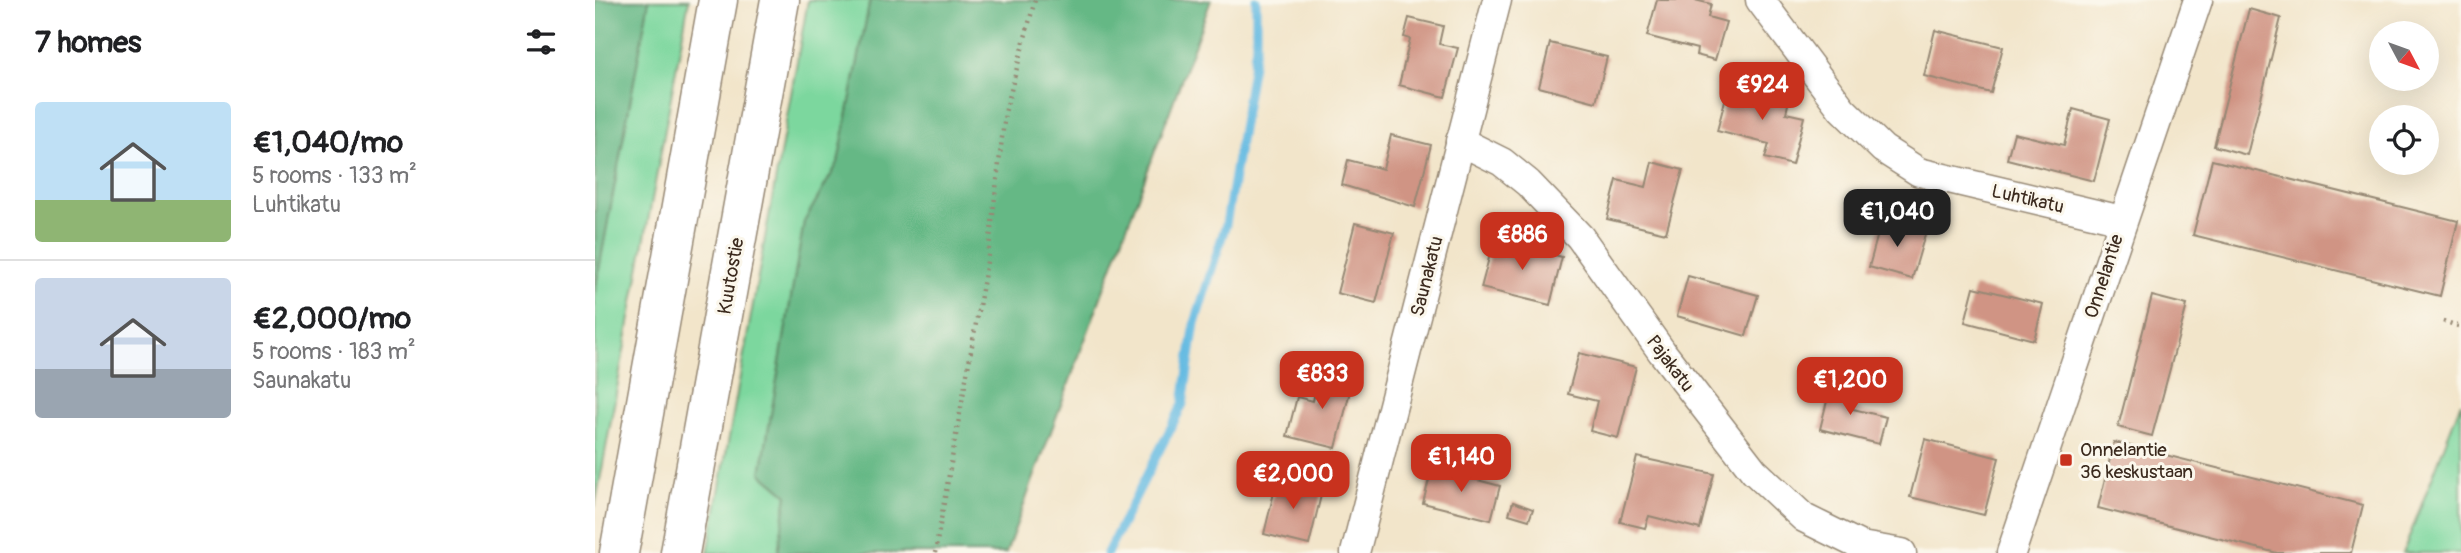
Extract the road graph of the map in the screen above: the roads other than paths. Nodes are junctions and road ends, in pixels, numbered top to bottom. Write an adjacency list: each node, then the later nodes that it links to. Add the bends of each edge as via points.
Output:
1 (718, 0): 8 (highway)
2 (780, 0): 9 (highway, Kuutostie)
3 (1497, 0): 6 (street, Saunakatu)
4 (1760, 0): 7 (street, Luhtikatu, via 1842,109 1883,149 1919,172)
5 (2198, 0): 7 (street, Onnelantie)
6 (1460, 141): 10 (street, Saunakatu); 11 (street, Pajakatu, via 1520,176 1580,237 1662,352 1764,481 1804,519 1861,546)
7 (2122, 220): 12 (street, Onnelantie)
8 (619, 553)
9 (680, 553)
10 (1355, 553)
11 (1902, 553)
12 (2011, 553)

